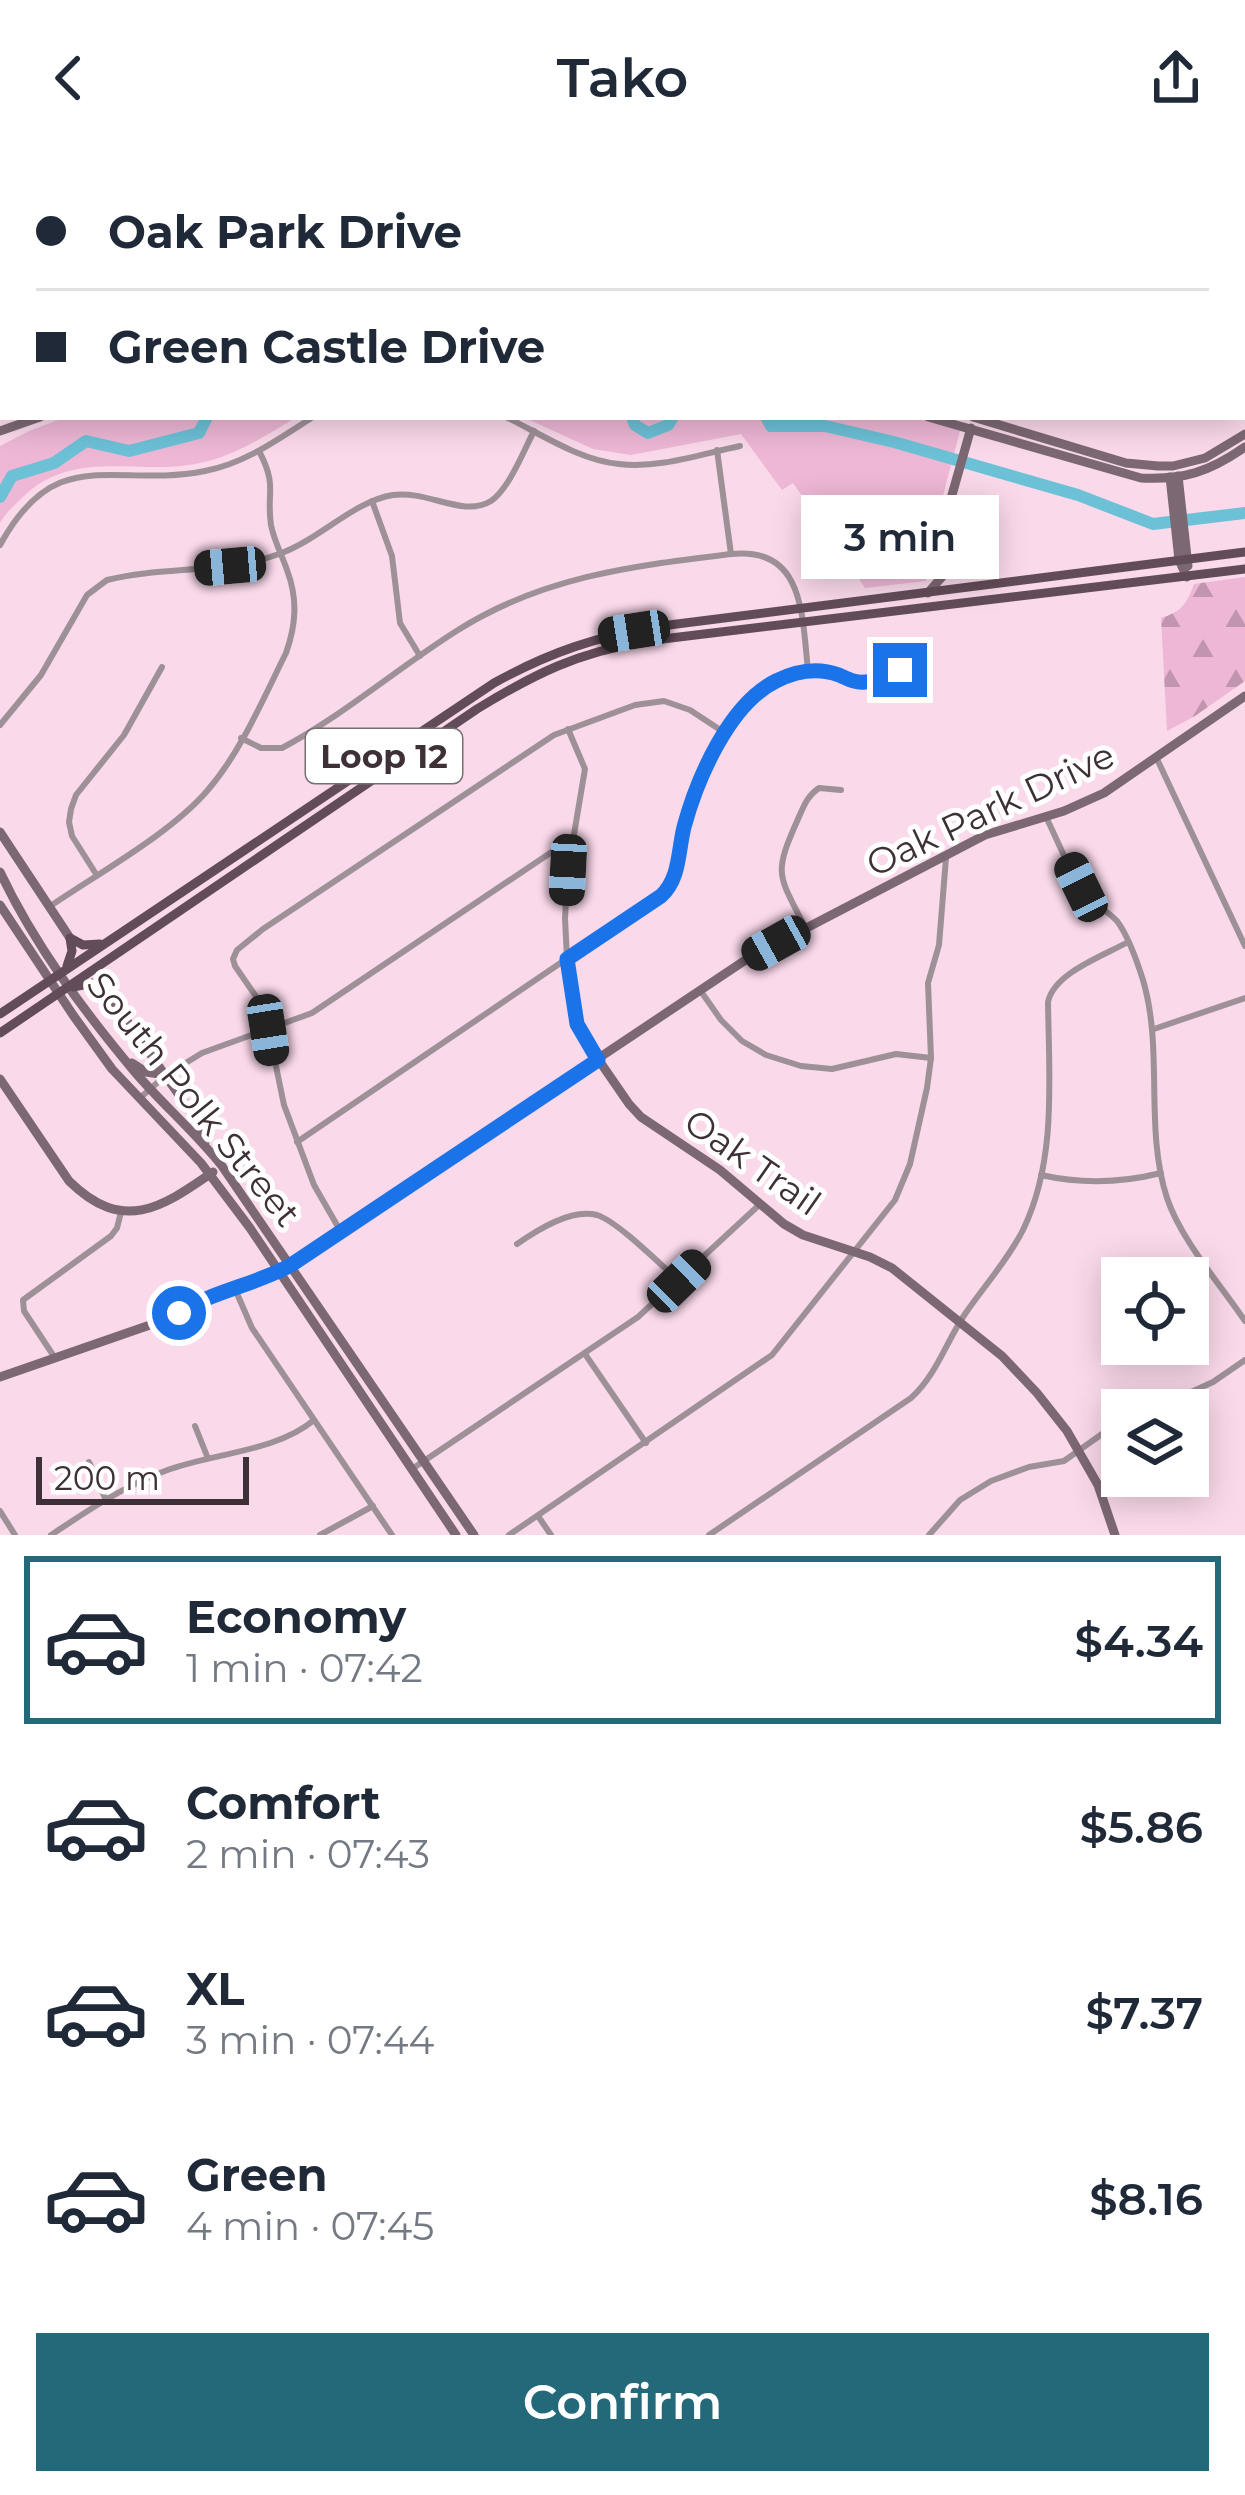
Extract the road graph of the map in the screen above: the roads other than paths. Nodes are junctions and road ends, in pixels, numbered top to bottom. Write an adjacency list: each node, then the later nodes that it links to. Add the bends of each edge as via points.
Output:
1 (31, 420): 7 (street)
2 (308, 420): 14 (street)
3 (512, 420): 8 (street)
4 (938, 420): 9 (street)
5 (973, 420): 9 (street)
6 (984, 420): 15 (street)
7 (0, 430)
8 (534, 430): 13 (street, via 618,464); 16 (street, via 488,502 467,508 407,494)
9 (970, 430): 15 (street, via 1126,476); 24 (street, via 952,490 946,571)
10 (1245, 434): 15 (street)
11 (740, 446): 13 (street)
12 (1245, 447): 15 (street)
13 (718, 450): 20 (street)
14 (260, 452): 17 (street, via 189,474 72,478 30,501); 19 (street)
15 (1174, 478): 21 (street)
16 (372, 501): 19 (street); 27 (street, via 392,556 400,623)
17 (0, 545)
18 (1245, 552): 21 (main road, Loop 12)
19 (281, 554): 33 (street, via 106,580 87,595); 36 (street, via 295,604 292,636)
20 (731, 554): 25 (street, via 775,562); 27 (street, via 563,581 482,616)
21 (1184, 554): 23 (street); 24 (main road, Loop 12)
22 (1245, 568): 23 (main road, Loop 12)
23 (1187, 578): 26 (main road, Loop 12)
24 (928, 593): 25 (main road, Loop 12)
25 (802, 608): 26 (street); 32 (main road, Loop 12, via 608,635 548,655)
26 (803, 623): 29 (street); 32 (main road, Loop 12, via 580,656)
27 (420, 656): 36 (street, via 282,748)
28 (162, 667): 45 (street, via 71,809 72,836)
29 (808, 670): 30 (street, via 871,682); 35 (street, via 765,687)
30 (910, 670)
31 (1245, 697): 37 (street, Oak Park Drive)
32 (473, 704): 46 (main road, Loop 12); 47 (main road, Loop 12)
33 (0, 725)
34 (568, 729): 35 (street, via 664,701); 41 (street, Oak Trail, via 585,769); 64 (street, via 237,950 232,959)
35 (725, 733): 56 (street, via 690,808 673,883)
36 (241, 738): 45 (street, via 187,812)
37 (1156, 759): 39 (street, Oak Park Drive); 54 (street)
38 (841, 790): 50 (street, via 819,788 808,797 781,860)
39 (1046, 817): 42 (street, Oak Park Drive); 52 (street, via 1081,887)
40 (0, 832): 43 (street)
41 (571, 839): 56 (street, Oak Trail); 64 (street, via 312,1013)
42 (946, 854): 50 (street, Oak Park Drive); 67 (street, via 928,982)
43 (27, 873): 44 (street); 49 (street)
44 (0, 874): 66 (street, South Polk Street)
45 (96, 874): 49 (street)
46 (182, 891): 47 (main road); 53 (main road, Loop 12)
47 (190, 903): 55 (main road, Loop 12)
48 (0, 905): 72 (street, South Polk Street)
49 (49, 907): 51 (street)
50 (805, 927): 58 (street, Oak Park Drive)
51 (70, 938): 53 (main road); 57 (main road)
52 (1128, 942): 63 (street); 78 (street, via 1050,991)
53 (105, 943): 57 (main road, Loop 12)
54 (1245, 946)
55 (113, 956): 59 (main road, Loop 12); 60 (main road)
56 (567, 959): 68 (street, Oak Trail, via 577,1024); 73 (street)
57 (64, 971): 62 (main road, Loop 12)
58 (700, 990): 67 (street, via 742,1041 801,1066 832,1069 896,1054); 68 (street, Oak Park Drive)
59 (61, 991): 60 (main road, via 88,982); 65 (main road, Loop 12)
60 (106, 991): 69 (street)
61 (1245, 998): 63 (street)
62 (0, 1014)
63 (1154, 1029): 76 (street)
64 (268, 1030): 69 (street, via 218,1045); 73 (street)
65 (0, 1033)
66 (123, 1057): 69 (street); 71 (street, South Polk Street)
67 (931, 1058): 83 (street, via 903,1182)
68 (598, 1060): 79 (street, Oak Trail, via 641,1117); 81 (street, Oak Park Drive)
69 (166, 1076): 71 (street); 74 (street)
70 (0, 1078): 80 (street, via 69,1181)
71 (150, 1088): 72 (street); 74 (street, South Polk Street)
72 (138, 1099): 77 (street, South Polk Street)
73 (297, 1142): 81 (street)
74 (207, 1148): 75 (street, South Polk Street)
75 (222, 1166): 77 (street); 84 (street, South Polk Street)
76 (1161, 1173): 78 (street, via 1103,1181); 88 (street, via 1181,1228)
77 (210, 1174): 80 (street, via 161,1206); 85 (street, South Polk Street)
78 (1041, 1175): 89 (street, via 1023,1229)
79 (758, 1206): 83 (street, Oak Trail, via 803,1235); 86 (street)
80 (121, 1212): 93 (street, via 110,1237 23,1300)
81 (341, 1232): 84 (street, Oak Park Drive)
82 (517, 1244): 86 (street, via 562,1220 597,1215)
83 (856, 1252): 89 (street, Oak Trail, via 892,1268); 100 (street, via 772,1354)
84 (291, 1265): 85 (street, Oak Park Drive); 90 (street, South Polk Street)
85 (280, 1271): 87 (street, Oak Park Drive); 91 (street, South Polk Street)
86 (679, 1281): 92 (street)
87 (235, 1289): 93 (street, Oak Park Drive); 97 (street)
88 (1245, 1321)
89 (959, 1323): 101 (street, Oak Trail, via 1018,1372); 118 (street, via 911,1398)
90 (340, 1336): 91 (street); 103 (street, South Polk Street)
91 (328, 1345): 105 (street, South Polk Street)
92 (585, 1354): 100 (street); 103 (street)
93 (55, 1358): 95 (street, Oak Park Drive)
94 (1245, 1360): 96 (street)
95 (0, 1377)
96 (1198, 1389)
97 (314, 1420): 102 (street, via 282,1440); 107 (street)
98 (195, 1426): 102 (street)
99 (1101, 1437): 101 (street)
100 (646, 1443): 109 (street)
101 (1079, 1450): 119 (street, via 991,1481); 120 (street, Oak Trail)
102 (208, 1457): 106 (street)
103 (424, 1461): 105 (street); 115 (street, South Polk Street)
104 (89, 1462): 106 (street)
105 (412, 1469): 114 (street, South Polk Street)
106 (106, 1500): 111 (street)
107 (373, 1507): 112 (street); 113 (street)
108 (0, 1510): 110 (street)
109 (538, 1516): 116 (street); 117 (street)
110 (15, 1535)
111 (51, 1535)
112 (320, 1535)
113 (392, 1535)
114 (456, 1535)
115 (474, 1535)
116 (509, 1535)
117 (551, 1535)
118 (709, 1535)
119 (928, 1535)
120 (1115, 1535)

